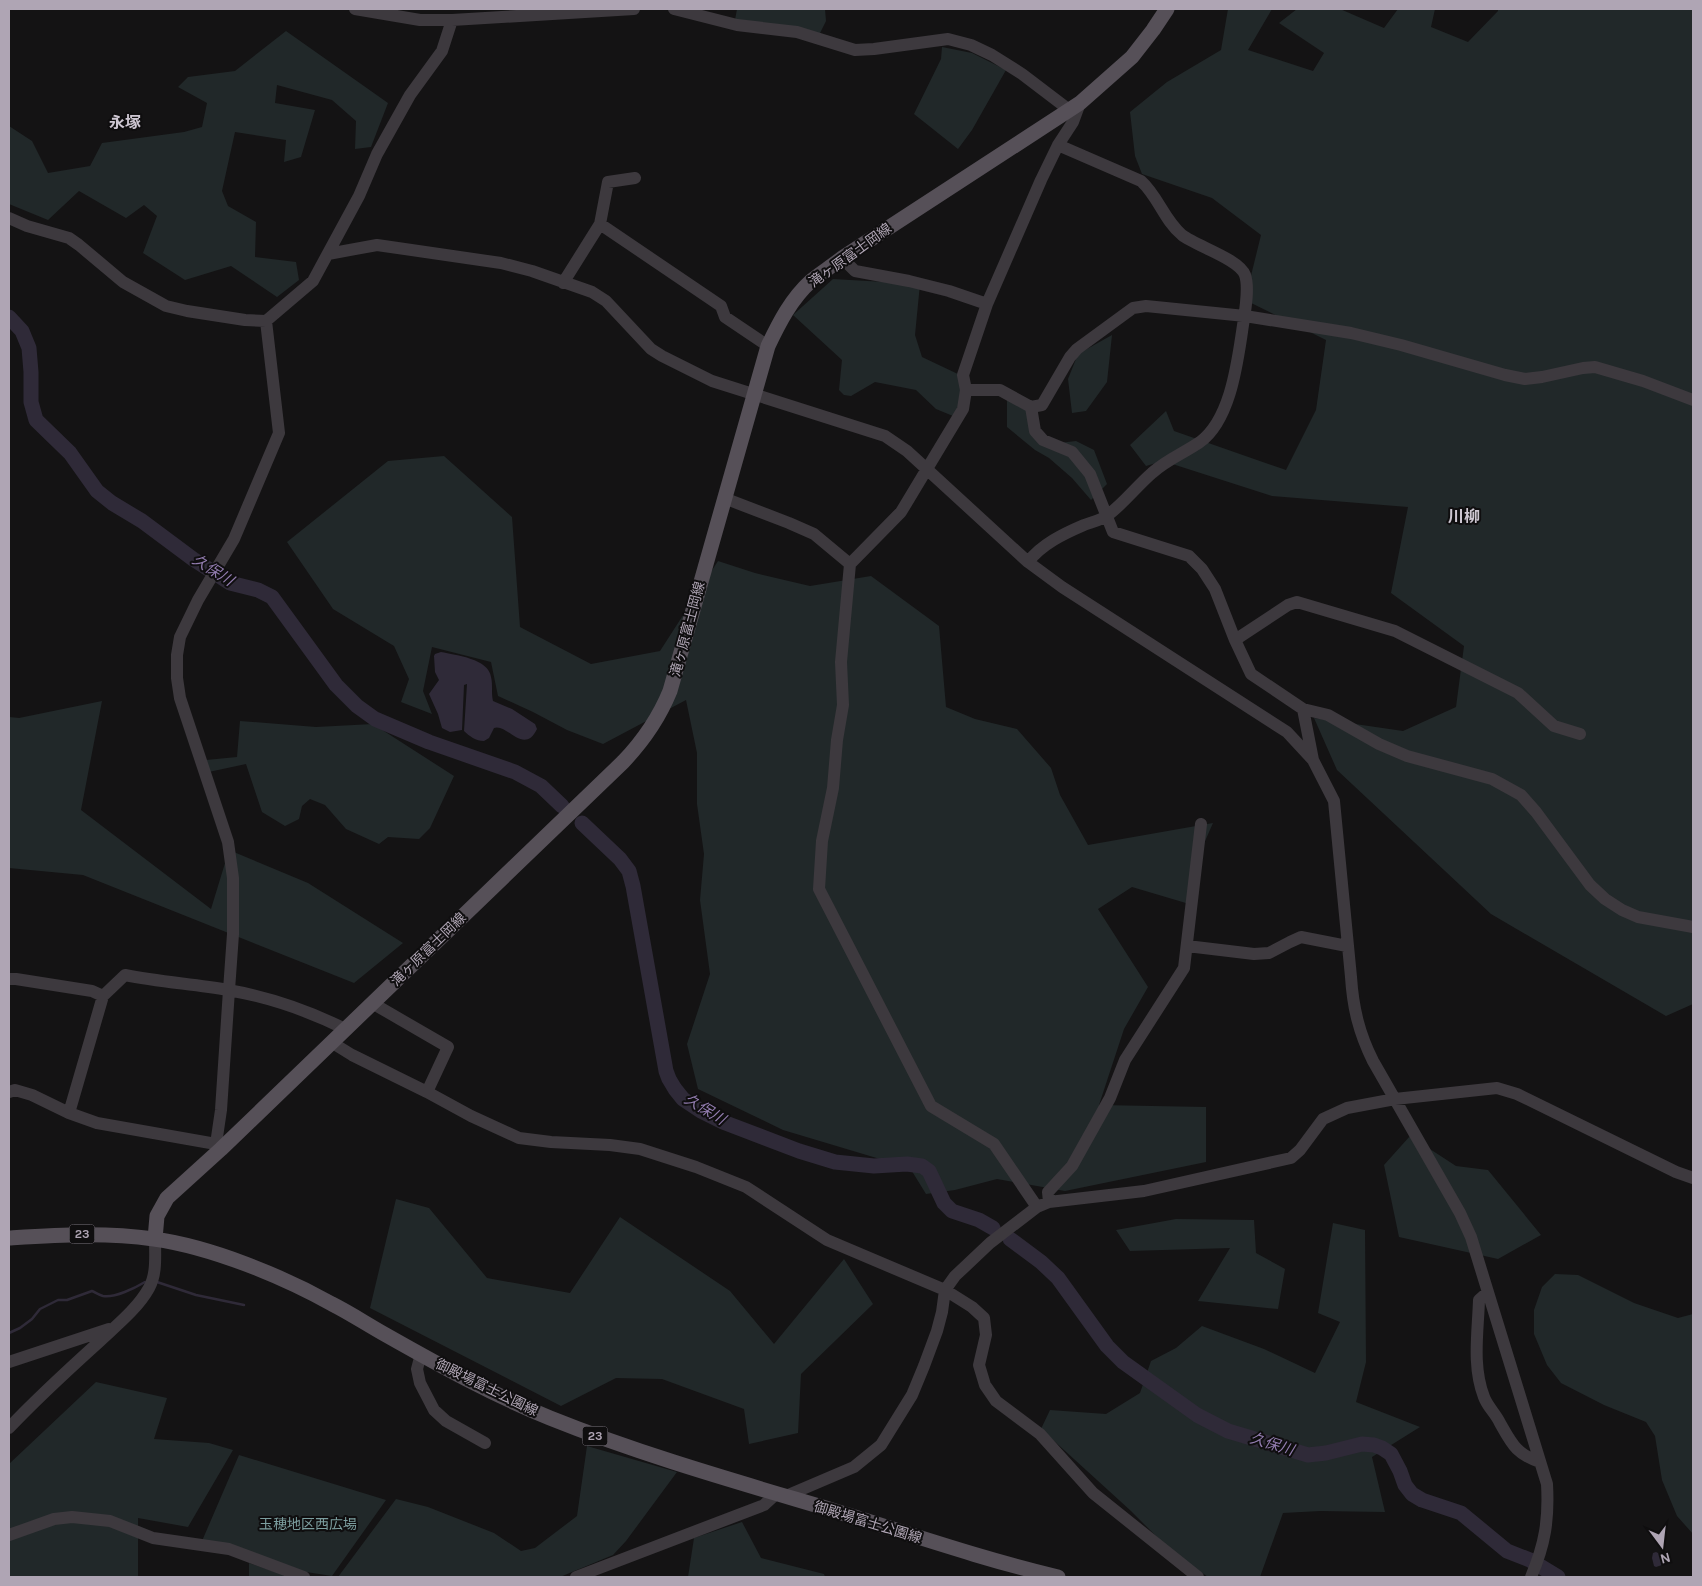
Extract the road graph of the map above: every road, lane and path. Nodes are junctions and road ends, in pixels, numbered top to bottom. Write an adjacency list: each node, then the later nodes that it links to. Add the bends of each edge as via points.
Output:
1 (355, 9): 6 (street, via 420,20)
2 (634, 9): 5 (street)
3 (674, 9): 7 (street, via 737,25 796,32 855,50 948,39 992,55)
4 (1167, 9): 7 (main road, 滝ヶ原富士岡線, via 1132,58)
5 (479, 14): 6 (street)
6 (452, 20): 12 (street, via 442,51 410,95)
7 (1074, 106): 8 (street, via 1073,122); 13 (main road, 滝ヶ原富士岡線)
8 (1058, 145): 15 (street); 16 (street, via 1141,181 1182,235 1232,262 1244,274)
9 (635, 178): 11 (street, via 608,182)
10 (9, 218): 17 (street, via 69,238 123,282 166,306)
11 (600, 224): 14 (street); 18 (street, via 721,306 725,317)
12 (328, 254): 14 (street, via 377,245 391,246 501,263); 17 (street, via 313,281)
13 (842, 258): 15 (street, via 855,271 915,282); 18 (main road, 滝ヶ原富士岡線, via 810,282 797,297)
14 (562, 283): 20 (street, via 592,292 606,301 638,337 662,356 712,381)
15 (987, 304): 19 (street, via 963,375)
16 (1244, 316): 21 (street, via 1351,333 1525,379 1595,367); 22 (street, via 1146,306 1133,308 1077,348 1042,405); 25 (street, via 1237,367 1227,403 1213,427 1202,441 1153,471)
17 (266, 321): 37 (street, via 279,433 234,538 180,637 177,655 177,678 185,713 228,842 233,878)
18 (768, 346): 20 (main road, 滝ヶ原富士岡線)
19 (966, 390): 22 (street, via 1000,390); 23 (street, via 963,409)
20 (754, 394): 23 (street, via 885,436); 24 (main road, 滝ヶ原富士岡線)
21 (1693, 400)
22 (1031, 406): 25 (street, via 1035,431 1042,440 1072,452 1090,474)
23 (927, 470): 26 (street); 27 (street, via 900,512)
24 (724, 498): 27 (street, via 814,534); 39 (main road, 滝ヶ原富士岡線, via 670,690 656,722 623,762)
25 (1107, 516): 26 (street, via 1067,532 1036,551); 28 (street, via 1113,532 1189,556 1215,589)
26 (1028, 562): 31 (street, via 1287,732)
27 (850, 564): 48 (street, via 841,662 843,704 833,788 822,841 819,889 931,1106 994,1144)
28 (1234, 640): 29 (street, via 1251,674); 30 (street, via 1297,602 1395,631 1518,693 1554,726)
29 (1303, 709): 31 (street); 33 (street, via 1328,715 1378,744 1407,756 1492,779 1521,796 1590,885 1605,899 1638,917)
30 (1580, 734)
31 (1312, 760): 35 (street, via 1334,801)
32 (1201, 824): 34 (street)
33 (1693, 928)
34 (1187, 946): 35 (street, via 1269,954 1301,937); 48 (street, via 1184,968 1125,1060 1110,1098 1072,1166 1048,1192)
35 (1347, 946): 44 (street, via 1352,1000 1362,1039)
36 (9, 980): 38 (street, via 92,991)
37 (230, 990): 38 (street, via 125,975); 40 (street, via 280,1003); 46 (street)
38 (103, 996): 45 (street)
39 (372, 1004): 40 (main road, 滝ヶ原富士岡線); 43 (street, via 448,1047)
40 (345, 1029): 41 (main road, 滝ヶ原富士岡線)
41 (332, 1042): 43 (street); 46 (main road, 滝ヶ原富士岡線)
42 (9, 1092): 45 (street, via 14,1090 32,1095)
43 (426, 1092): 51 (street, via 520,1138 640,1149 717,1175 760,1195 827,1240)
44 (1395, 1099): 47 (street, via 1497,1088 1518,1094); 48 (street, via 1347,1108 1323,1119 1291,1158 1144,1191); 52 (street, via 1460,1212)
45 (69, 1113): 46 (street, via 97,1123)
46 (218, 1146): 50 (main road, 滝ヶ原富士岡線, via 167,1198 157,1216)
47 (1693, 1178)
48 (1043, 1205): 51 (street, via 990,1243 955,1276)
49 (9, 1238): 50 (main road, 御殿場富士公園線 / 23, via 84,1233)
50 (155, 1239): 53 (street, via 150,1286 142,1300); 54 (main road, 御殿場富士公園線 / 23, via 190,1246 287,1281)
51 (946, 1290): 59 (street, via 942,1312 912,1395 881,1445 854,1466); 65 (street, via 984,1318 986,1335 979,1365 985,1385 996,1401 1040,1434 1093,1493)
52 (1488, 1292): 58 (street); 58 (street, via 1479,1300 1476,1364 1484,1398 1513,1446 1528,1458)
53 (114, 1328): 55 (street); 56 (street)
54 (421, 1354): 57 (street, via 417,1370 420,1383 434,1410 446,1421); 59 (main road, 御殿場富士公園線 / 23, via 502,1398 566,1424 626,1447)
55 (9, 1362)
56 (9, 1428)
57 (485, 1443)
58 (1540, 1462): 61 (street, via 1547,1484 1547,1528)
59 (781, 1495): 63 (street, via 764,1505); 64 (main road, 御殿場富士公園線 / 23, via 974,1555)
60 (9, 1535): 62 (street, via 54,1519 72,1517 110,1521 153,1538 229,1549)
61 (1533, 1574)
62 (304, 1577)
63 (576, 1577)
64 (1058, 1577)
65 (1198, 1577)

